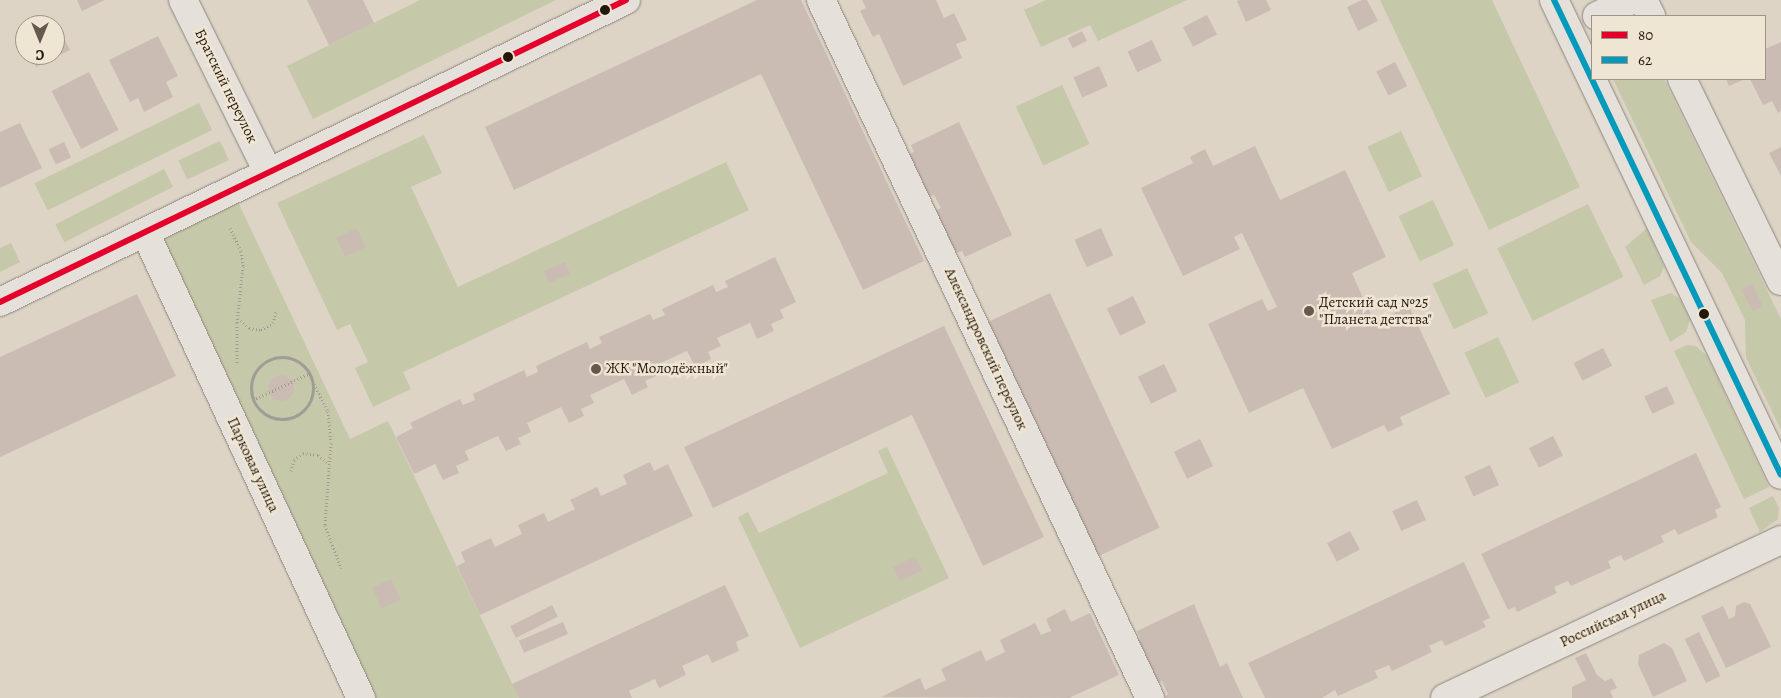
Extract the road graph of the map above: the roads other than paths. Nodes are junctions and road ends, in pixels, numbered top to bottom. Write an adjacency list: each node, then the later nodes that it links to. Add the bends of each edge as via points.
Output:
1 (183, 0): 13 (street, Братский переулок)
2 (626, 0): 13 (street)
3 (821, 0): 20 (street, Александровский переулок)
4 (1554, 0): 9 (street)
5 (1630, 0): 7 (street)
6 (1644, 0): 8 (street)
7 (1599, 15)
8 (1651, 15)
9 (1580, 24): 10 (street)
10 (1591, 49)
11 (1605, 80): 17 (street)
12 (1682, 80): 15 (street)
13 (268, 172): 14 (street)
14 (145, 232): 16 (street); 19 (street, Парковая улица)
15 (1781, 281)
16 (0, 302)
17 (1781, 475)
18 (1781, 540): 21 (street, Российская улица)
19 (361, 698)
20 (1150, 698)
21 (1445, 698)

